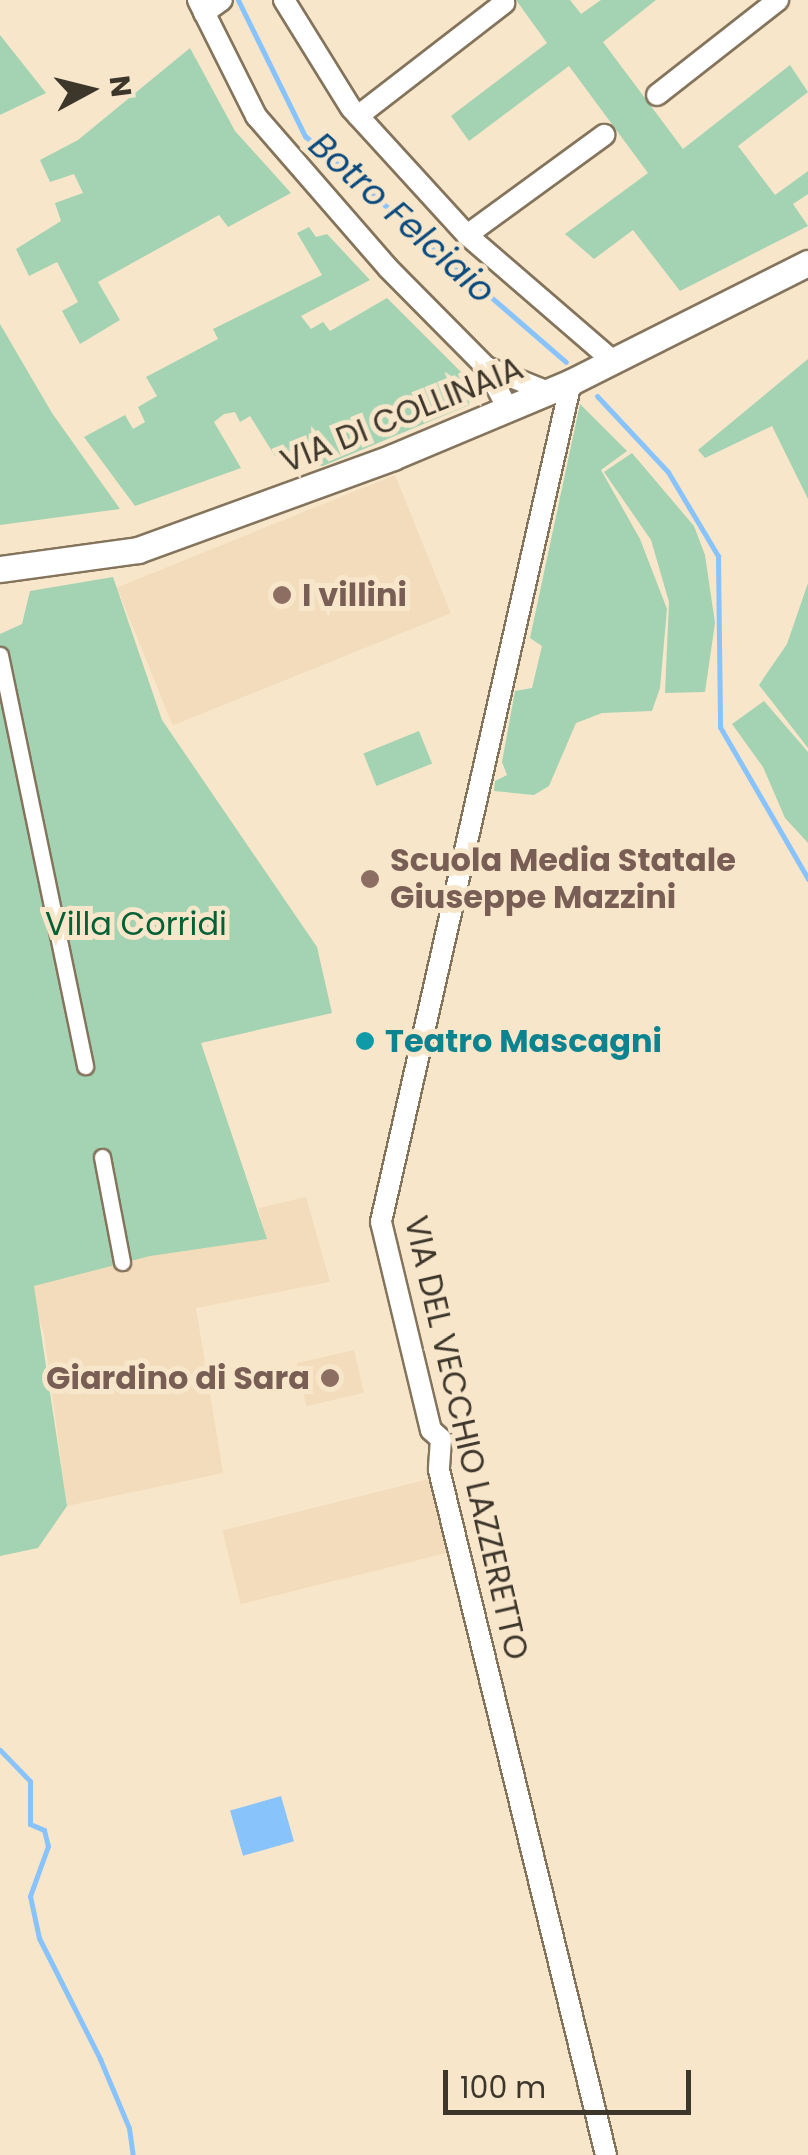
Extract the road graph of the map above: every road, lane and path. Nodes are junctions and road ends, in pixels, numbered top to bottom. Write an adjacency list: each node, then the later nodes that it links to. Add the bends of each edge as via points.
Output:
1 (222, 0): 5 (street)
2 (284, 0): 7 (street)
3 (778, 0): 6 (street)
4 (504, 3): 7 (street)
5 (201, 7): 12 (street, via 256,116 388,268)
6 (657, 96)
7 (358, 116): 9 (street)
8 (604, 135): 9 (street)
9 (467, 235): 11 (street)
10 (808, 262): 11 (street, VIA DI COLLINAIA)
11 (613, 360): 13 (street, VIA DI COLLINAIA)
12 (486, 367): 13 (street); 14 (street)
13 (559, 387): 14 (street, VIA DI COLLINAIA); 20 (street, VIA DEL VECCHIO LAZZERETTO, via 381,1222 431,1430 441,1440 439,1470)
14 (508, 409): 15 (street, VIA DI COLLINAIA, via 138,550)
15 (0, 569)
16 (0, 655): 17 (street)
17 (85, 1066)
18 (102, 1157): 19 (street)
19 (122, 1262)
20 (606, 2155)

